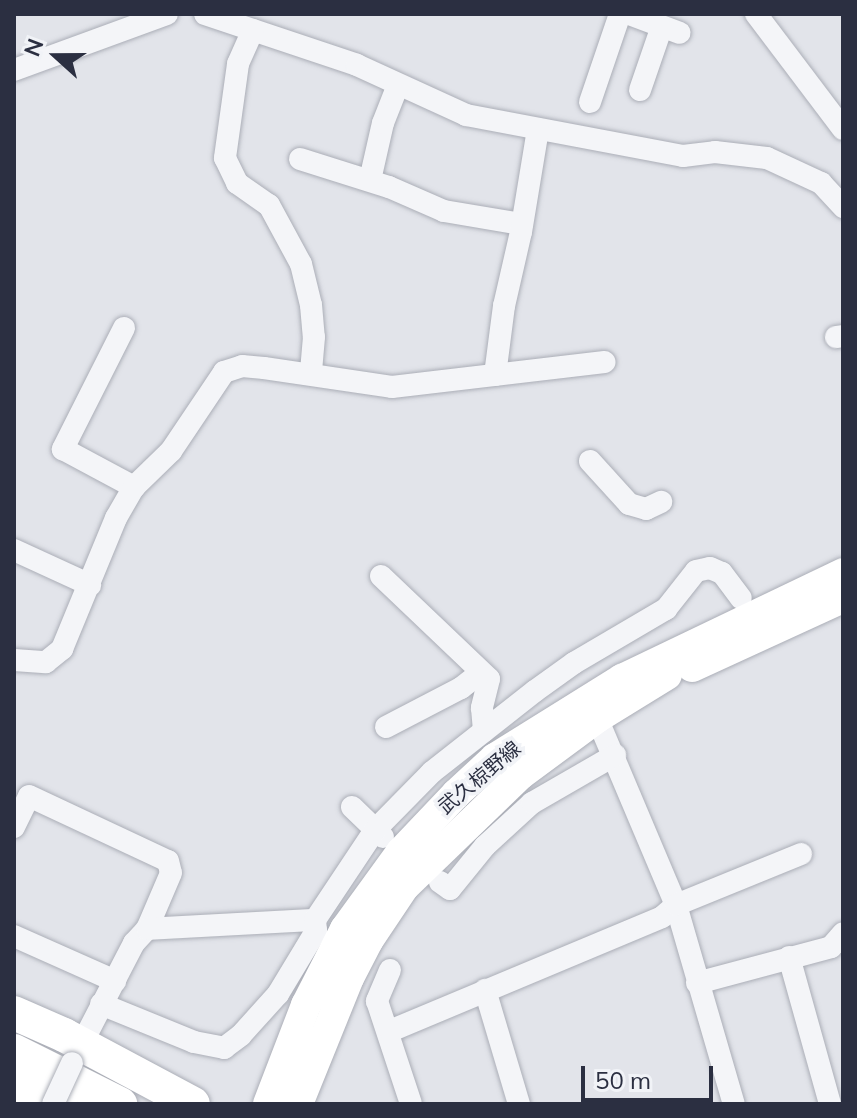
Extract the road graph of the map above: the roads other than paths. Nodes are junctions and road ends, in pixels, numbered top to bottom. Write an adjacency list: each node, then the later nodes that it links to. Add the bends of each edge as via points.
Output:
1 (167, 14): 7 (street)
2 (205, 14): 6 (street)
3 (620, 14): 10 (street)
4 (629, 14): 9 (street, via 670,31)
5 (756, 14): 12 (street)
6 (253, 30): 8 (street, via 357,65); 19 (street, via 238,64 225,158 237,183 269,205 301,264 312,316)
7 (14, 70)
8 (398, 85): 11 (street, via 454,111); 14 (street)
9 (640, 90)
10 (590, 102)
11 (538, 129): 15 (street, via 683,156 752,154 821,183); 16 (street)
12 (843, 129)
13 (300, 159): 14 (street)
14 (370, 180): 16 (street, via 444,211)
15 (843, 207)
16 (522, 224): 20 (street)
17 (124, 328): 22 (street, via 63,449)
18 (605, 362): 20 (street)
19 (311, 374): 20 (street, via 392,387); 22 (street, via 242,366 224,372 171,451)
20 (495, 375)
21 (590, 461): 23 (street, via 629,504 646,509)
22 (134, 487): 27 (street)
23 (661, 502)
24 (14, 550): 27 (street)
25 (843, 551): 29 (main road)
26 (381, 576): 31 (street)
27 (90, 585): 30 (street, via 55,657 35,663)
28 (836, 585): 32 (main road, 武久椋野線); 34 (main road, 武久椋野線, via 622,679)
29 (741, 598): 34 (main road); 34 (street, via 722,573 710,568 696,571 666,609 574,663)
30 (14, 660)
31 (480, 673): 33 (street); 34 (street, via 489,679 482,708)
32 (597, 718): 35 (street); 63 (main road, 武久椋野線, via 511,782 404,887 349,978)
33 (386, 727)
34 (490, 745): 39 (street, via 432,772); 62 (main road, 武久椋野線, via 345,929 306,1005)
35 (615, 755): 41 (street, via 532,803 485,846 450,889); 42 (street)
36 (21, 792): 38 (street); 44 (street, via 168,861 171,873)
37 (352, 807): 39 (street)
38 (14, 827)
39 (379, 834): 43 (street)
40 (801, 854): 42 (street)
41 (440, 882)
42 (676, 905): 50 (street); 51 (street, via 662,917)
43 (315, 920): 44 (street); 52 (street, via 316,931 278,994 224,1048 194,1042)
44 (147, 929): 49 (street)
45 (843, 933): 47 (street, via 831,947)
46 (14, 936): 49 (street)
47 (789, 957): 50 (street); 67 (street)
48 (390, 970): 54 (street, via 377,1001)
49 (115, 981): 52 (street)
50 (697, 983): 66 (street)
51 (485, 990): 54 (street); 65 (street)
52 (101, 1004): 56 (street)
53 (14, 1013): 56 (highway)
54 (390, 1031): 64 (street)
55 (14, 1051): 60 (highway)
56 (77, 1054): 58 (street, bridge); 61 (highway)
57 (14, 1082): 59 (highway)
58 (53, 1104)
59 (61, 1104)
60 (120, 1104)
61 (193, 1104)
62 (268, 1104)
63 (298, 1104)
64 (411, 1104)
65 (519, 1104)
66 (734, 1104)
67 (830, 1104)

